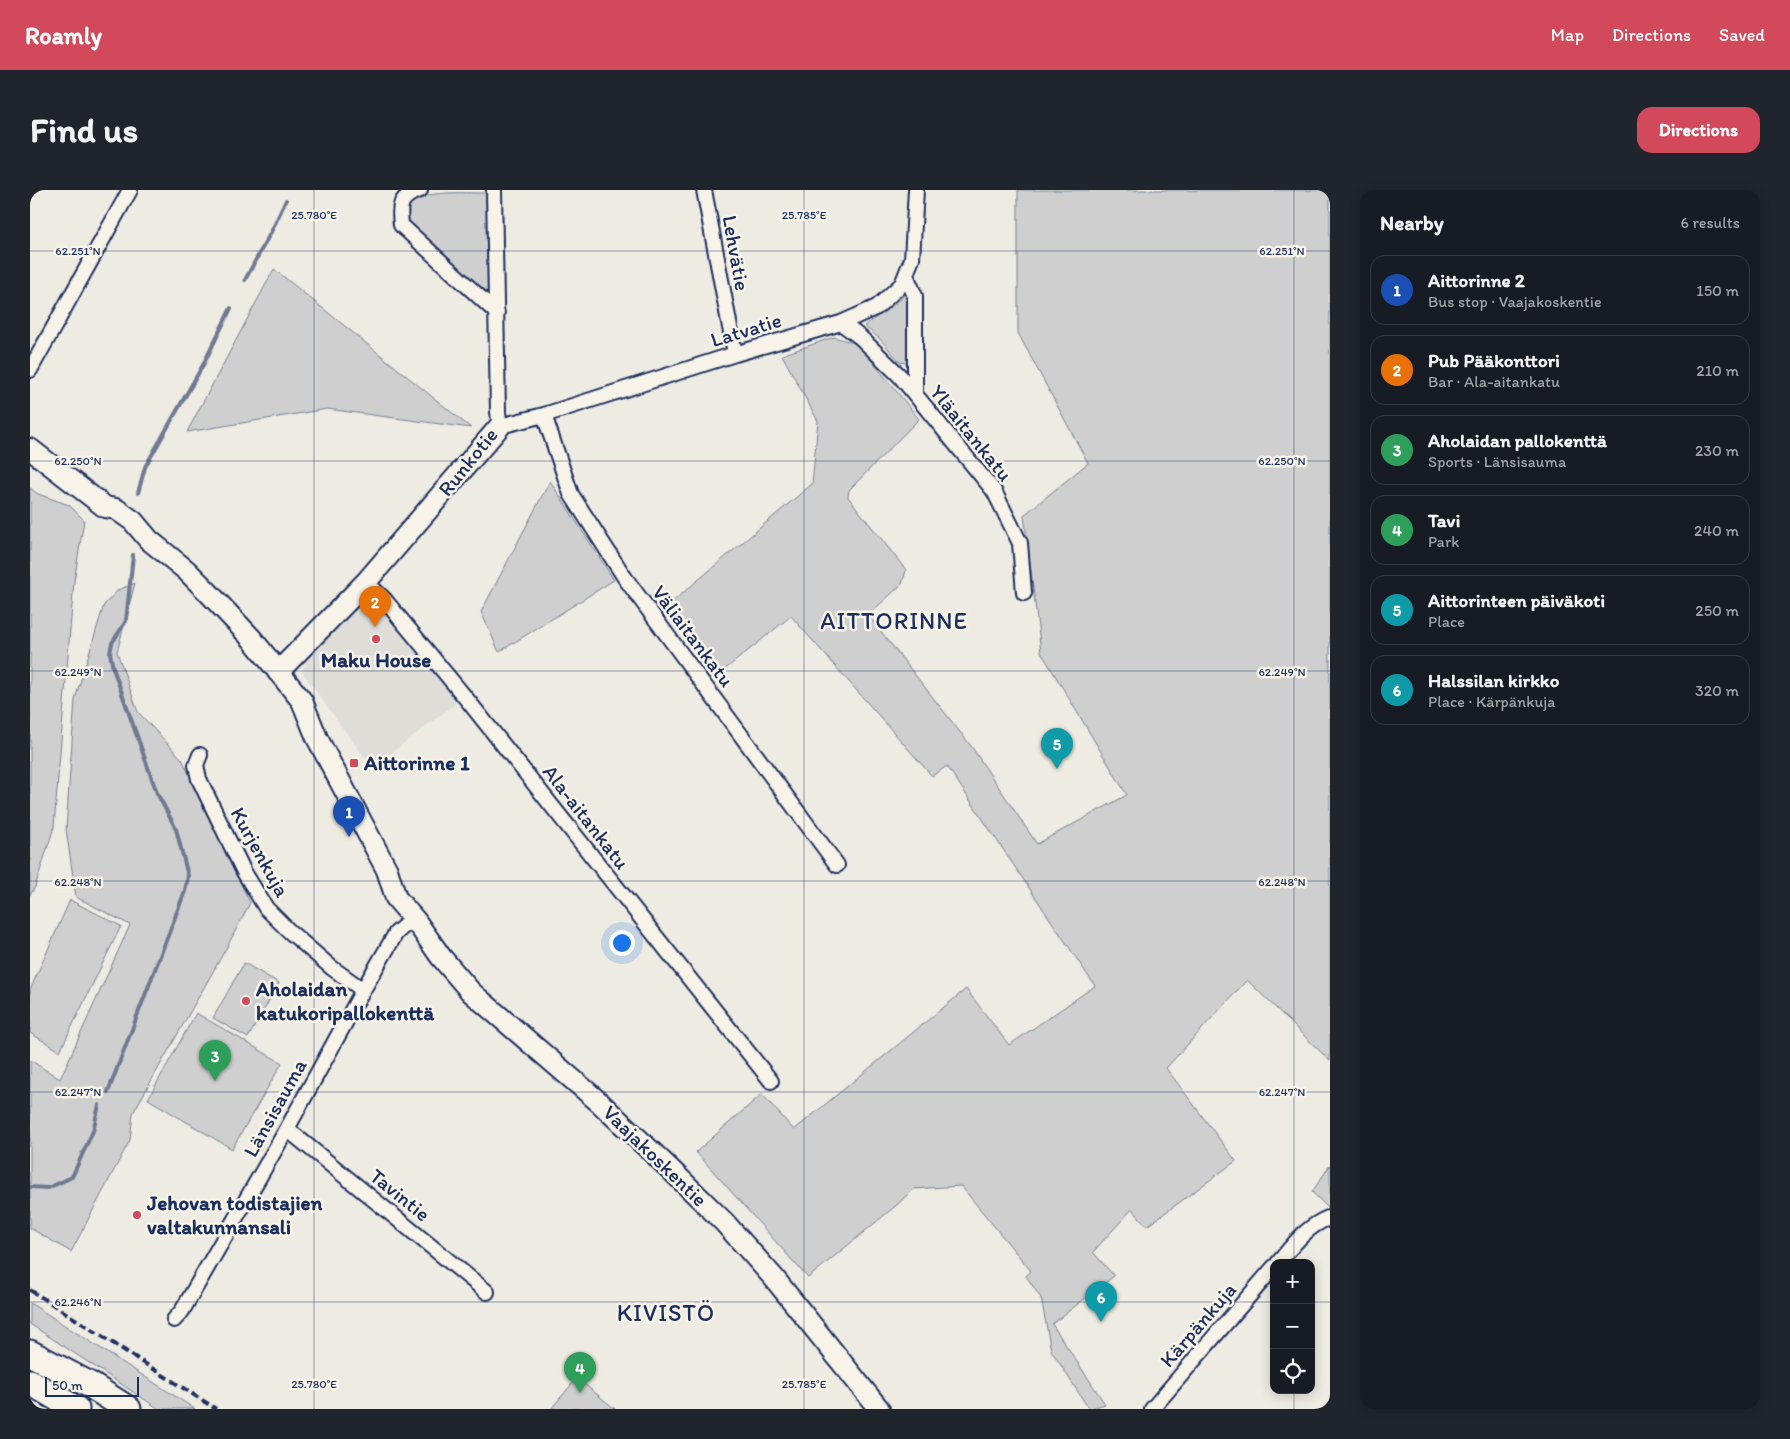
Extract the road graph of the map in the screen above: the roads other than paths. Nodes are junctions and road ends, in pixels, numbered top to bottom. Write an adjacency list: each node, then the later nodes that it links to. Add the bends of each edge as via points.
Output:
1 (130, 190): 10 (street)
2 (420, 190): 7 (street, via 402,200 399,210 401,225)
3 (494, 190): 7 (street, Runkotie)
4 (704, 190): 9 (street, Lehvätie)
5 (916, 190): 6 (street, Latvatie, via 912,259)
6 (906, 274): 8 (street, Latvatie, via 902,284 877,307); 11 (street, via 915,296)
7 (497, 313): 13 (street, Runkotie)
8 (841, 323): 9 (street, Latvatie); 11 (street, Yläaitankatu, via 860,337)
9 (735, 354): 12 (street, Latvatie)
10 (30, 370)
11 (914, 394): 16 (street, Yläaitankatu, via 994,491 1020,543)
12 (544, 415): 13 (street, Latvatie); 19 (street, Väliaitankatu, via 571,494 625,578)
13 (500, 426): 15 (main road, Runkotie)
14 (30, 449): 17 (main road, Vaajakoskentie, via 105,507 116,509 133,521 149,540 207,591)
15 (366, 582): 17 (main road, Runkotie); 22 (street, Ala-aitankatu, via 469,702)
16 (1024, 593)
17 (278, 672): 20 (main road, Vaajakoskentie, via 291,707 317,738 387,870 407,892)
18 (200, 755): 21 (street, Kurjenkuja, via 196,765 199,779 244,872 266,908 332,968)
19 (837, 865)
20 (415, 920): 21 (street, Länsisauma, via 396,933); 35 (main road, Vaajakoskentie, via 441,958 471,992 599,1102 724,1222 774,1278)
21 (363, 990): 23 (street, Länsisauma)
22 (770, 1081)
23 (287, 1129): 27 (street, Tavintie); 28 (street, Länsisauma)
24 (1329, 1219): 25 (street, via 1304,1232)
25 (1281, 1259)
26 (1270, 1272): 36 (street, Kärpänkuja)
27 (488, 1292)
28 (174, 1320)
29 (30, 1340): 32 (highway)
30 (30, 1353): 32 (highway)
31 (30, 1382): 33 (highway)
32 (90, 1385): 34 (highway)
33 (76, 1409)
34 (128, 1409)
35 (879, 1409)
36 (1152, 1409)

